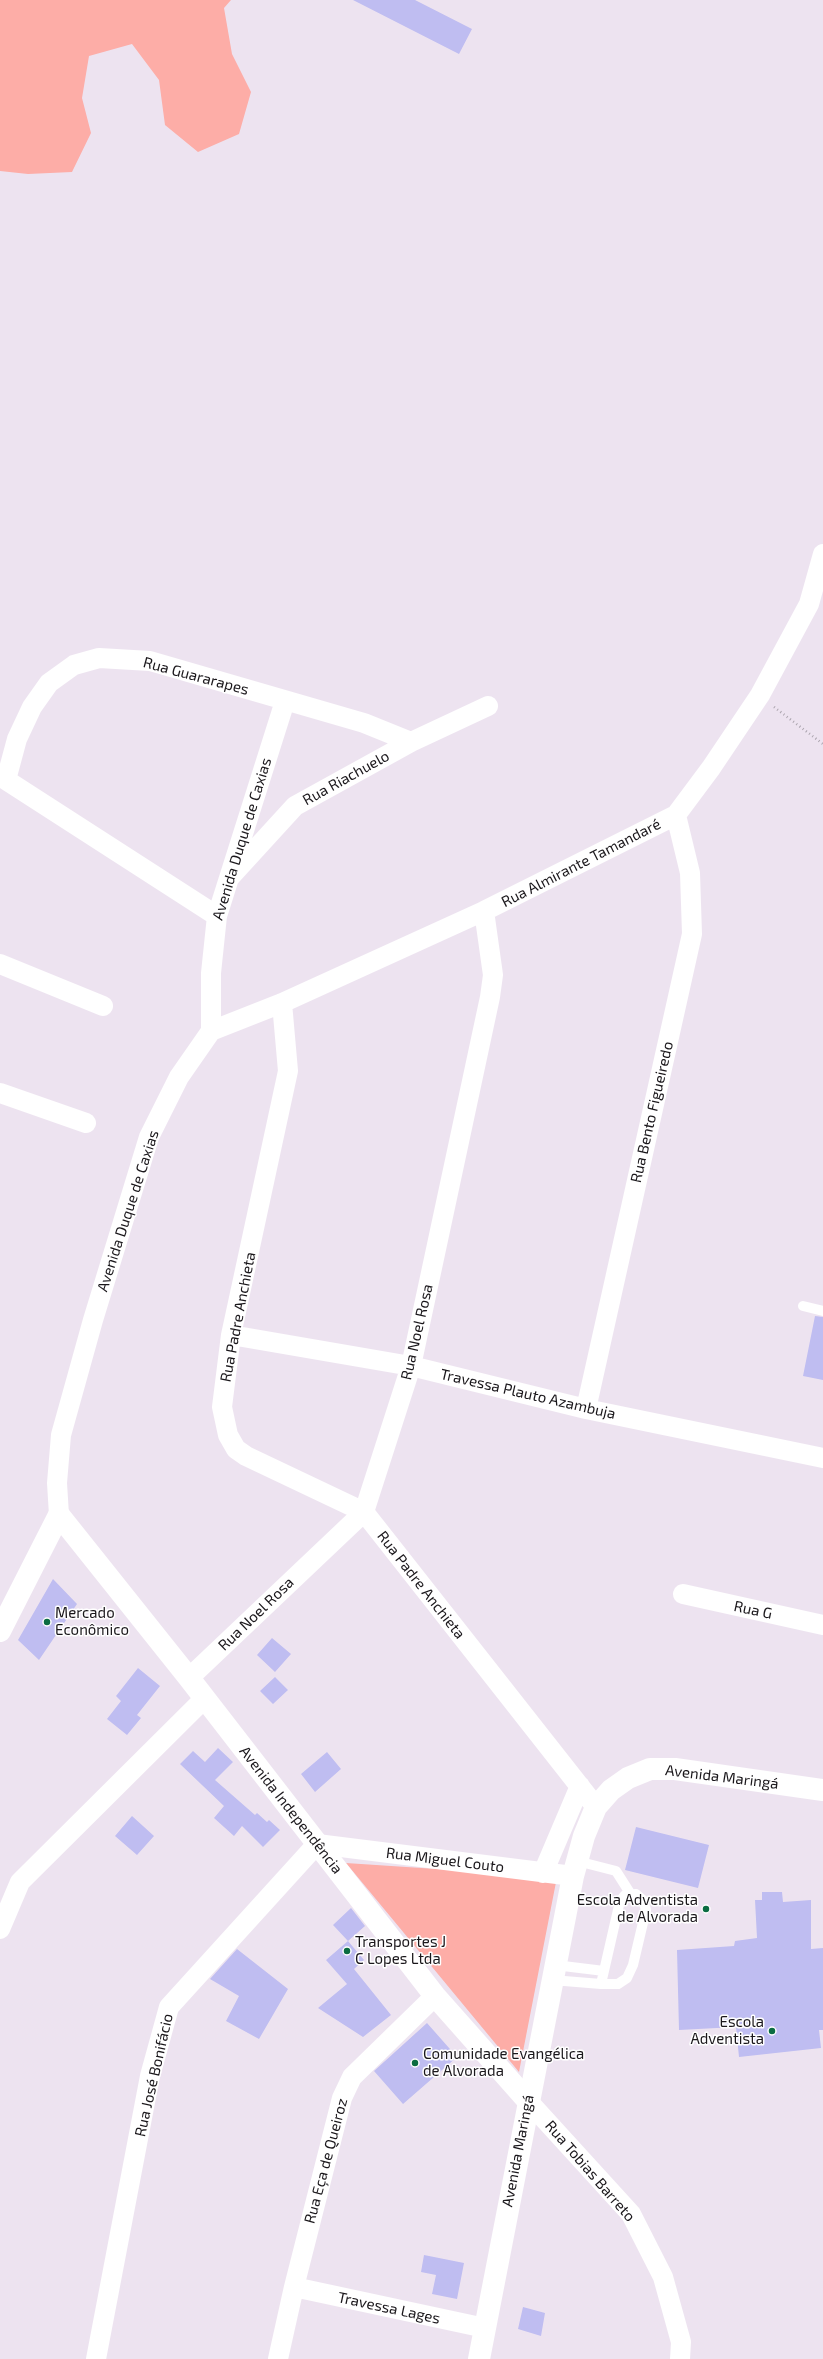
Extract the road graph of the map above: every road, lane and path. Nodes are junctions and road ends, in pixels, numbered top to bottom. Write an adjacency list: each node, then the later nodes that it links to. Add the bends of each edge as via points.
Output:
1 (823, 554): 2 (street, Rua Almirante Tamandaré, via 809,604)
2 (760, 695): 6 (path); 8 (street, Rua Almirante Tamandaré)
3 (285, 701): 5 (street, Rua Guararapes, via 364,723); 7 (street, Rua Guararapes, via 150,661 99,658 74,665 49,683 32,707 17,739); 9 (street, Avenida Duque de Caxias)
4 (488, 706): 5 (street, Rua Riachuelo)
5 (411, 742): 9 (street, Rua Riachuelo, via 295,806)
6 (823, 744)
7 (3, 783): 11 (street, Rua Guararapes)
8 (676, 815): 10 (street, Rua Almirante Tamandaré); 22 (street, Rua Bento Figueiredo, via 690,873 692,934)
9 (227, 881): 11 (street, Avenida Duque de Caxias)
10 (484, 912): 13 (street, Rua Almirante Tamandaré); 21 (street, Rua Noel Rosa, via 492,975 490,996)
11 (216, 916): 15 (street, Avenida Duque de Caxias, via 211,973)
12 (0, 964): 14 (street)
13 (282, 1003): 15 (street, Rua Almirante Tamandaré); 20 (street, Rua Padre Anchieta, via 288,1071)
14 (103, 1006)
15 (211, 1032): 25 (street, Avenida Duque de Caxias, via 179,1077 147,1145 93,1320 61,1435 57,1483)
16 (0, 1094): 17 (street)
17 (86, 1123)
18 (803, 1306): 19 (lane)
19 (823, 1311)
20 (232, 1335): 21 (street, Travessa Plauto Azambuja); 24 (street, Rua Padre Anchieta, via 222,1407 228,1435 236,1449)
21 (411, 1366): 22 (street, Travessa Plauto Azambuja); 24 (street, Rua Noel Rosa)
22 (586, 1409): 23 (street, Travessa Plauto Azambuja)
23 (823, 1458)
24 (364, 1512): 29 (street, Rua Noel Rosa); 31 (street, Rua Padre Anchieta)
25 (59, 1515): 28 (street); 29 (street, Avenida Independência)
26 (683, 1594): 27 (street, Rua G)
27 (823, 1625)
28 (0, 1631)
29 (189, 1678): 30 (street, Avenida Independência)
30 (204, 1699): 34 (street, Avenida Independência); 38 (street, via 20,1882)
31 (580, 1786): 33 (street, Rua Padre Anchieta); 36 (street)
32 (823, 1790): 33 (street, Avenida Maringá, via 675,1769 650,1769 628,1778 611,1790)
33 (596, 1807): 35 (street, Avenida Maringá, via 584,1836)
34 (317, 1844): 36 (street, Rua Miguel Couto); 42 (street, Avenida Independência); 47 (street, Rua José Bonifácio, via 169,2007 150,2076)
35 (575, 1869): 36 (street, Rua Miguel Couto); 37 (lane, via 616,1871); 40 (street, Avenida Maringá)
36 (543, 1873)
37 (630, 1893): 39 (lane, via 620,1901); 41 (lane, via 643,1900 646,1910 633,1965 627,1978 618,1984)
38 (0, 1929)
39 (604, 1971): 40 (lane); 41 (lane)
40 (554, 1973): 41 (lane); 43 (street, Avenida Maringá)
41 (601, 1984)
42 (435, 1996): 43 (street, Avenida Independência); 44 (street, Rua Eça de Queiroz, via 352,2077 342,2098)
43 (528, 2101): 45 (street, Avenida Maringá); 49 (street, Rua Tobias Barreto, via 631,2214 662,2277 681,2342)
44 (294, 2287): 45 (street, Travessa Lages); 48 (street, Rua Eça de Queiroz)
45 (485, 2328): 46 (street, Avenida Maringá)
46 (479, 2358)
47 (96, 2359)
48 (278, 2359)
49 (680, 2359)

